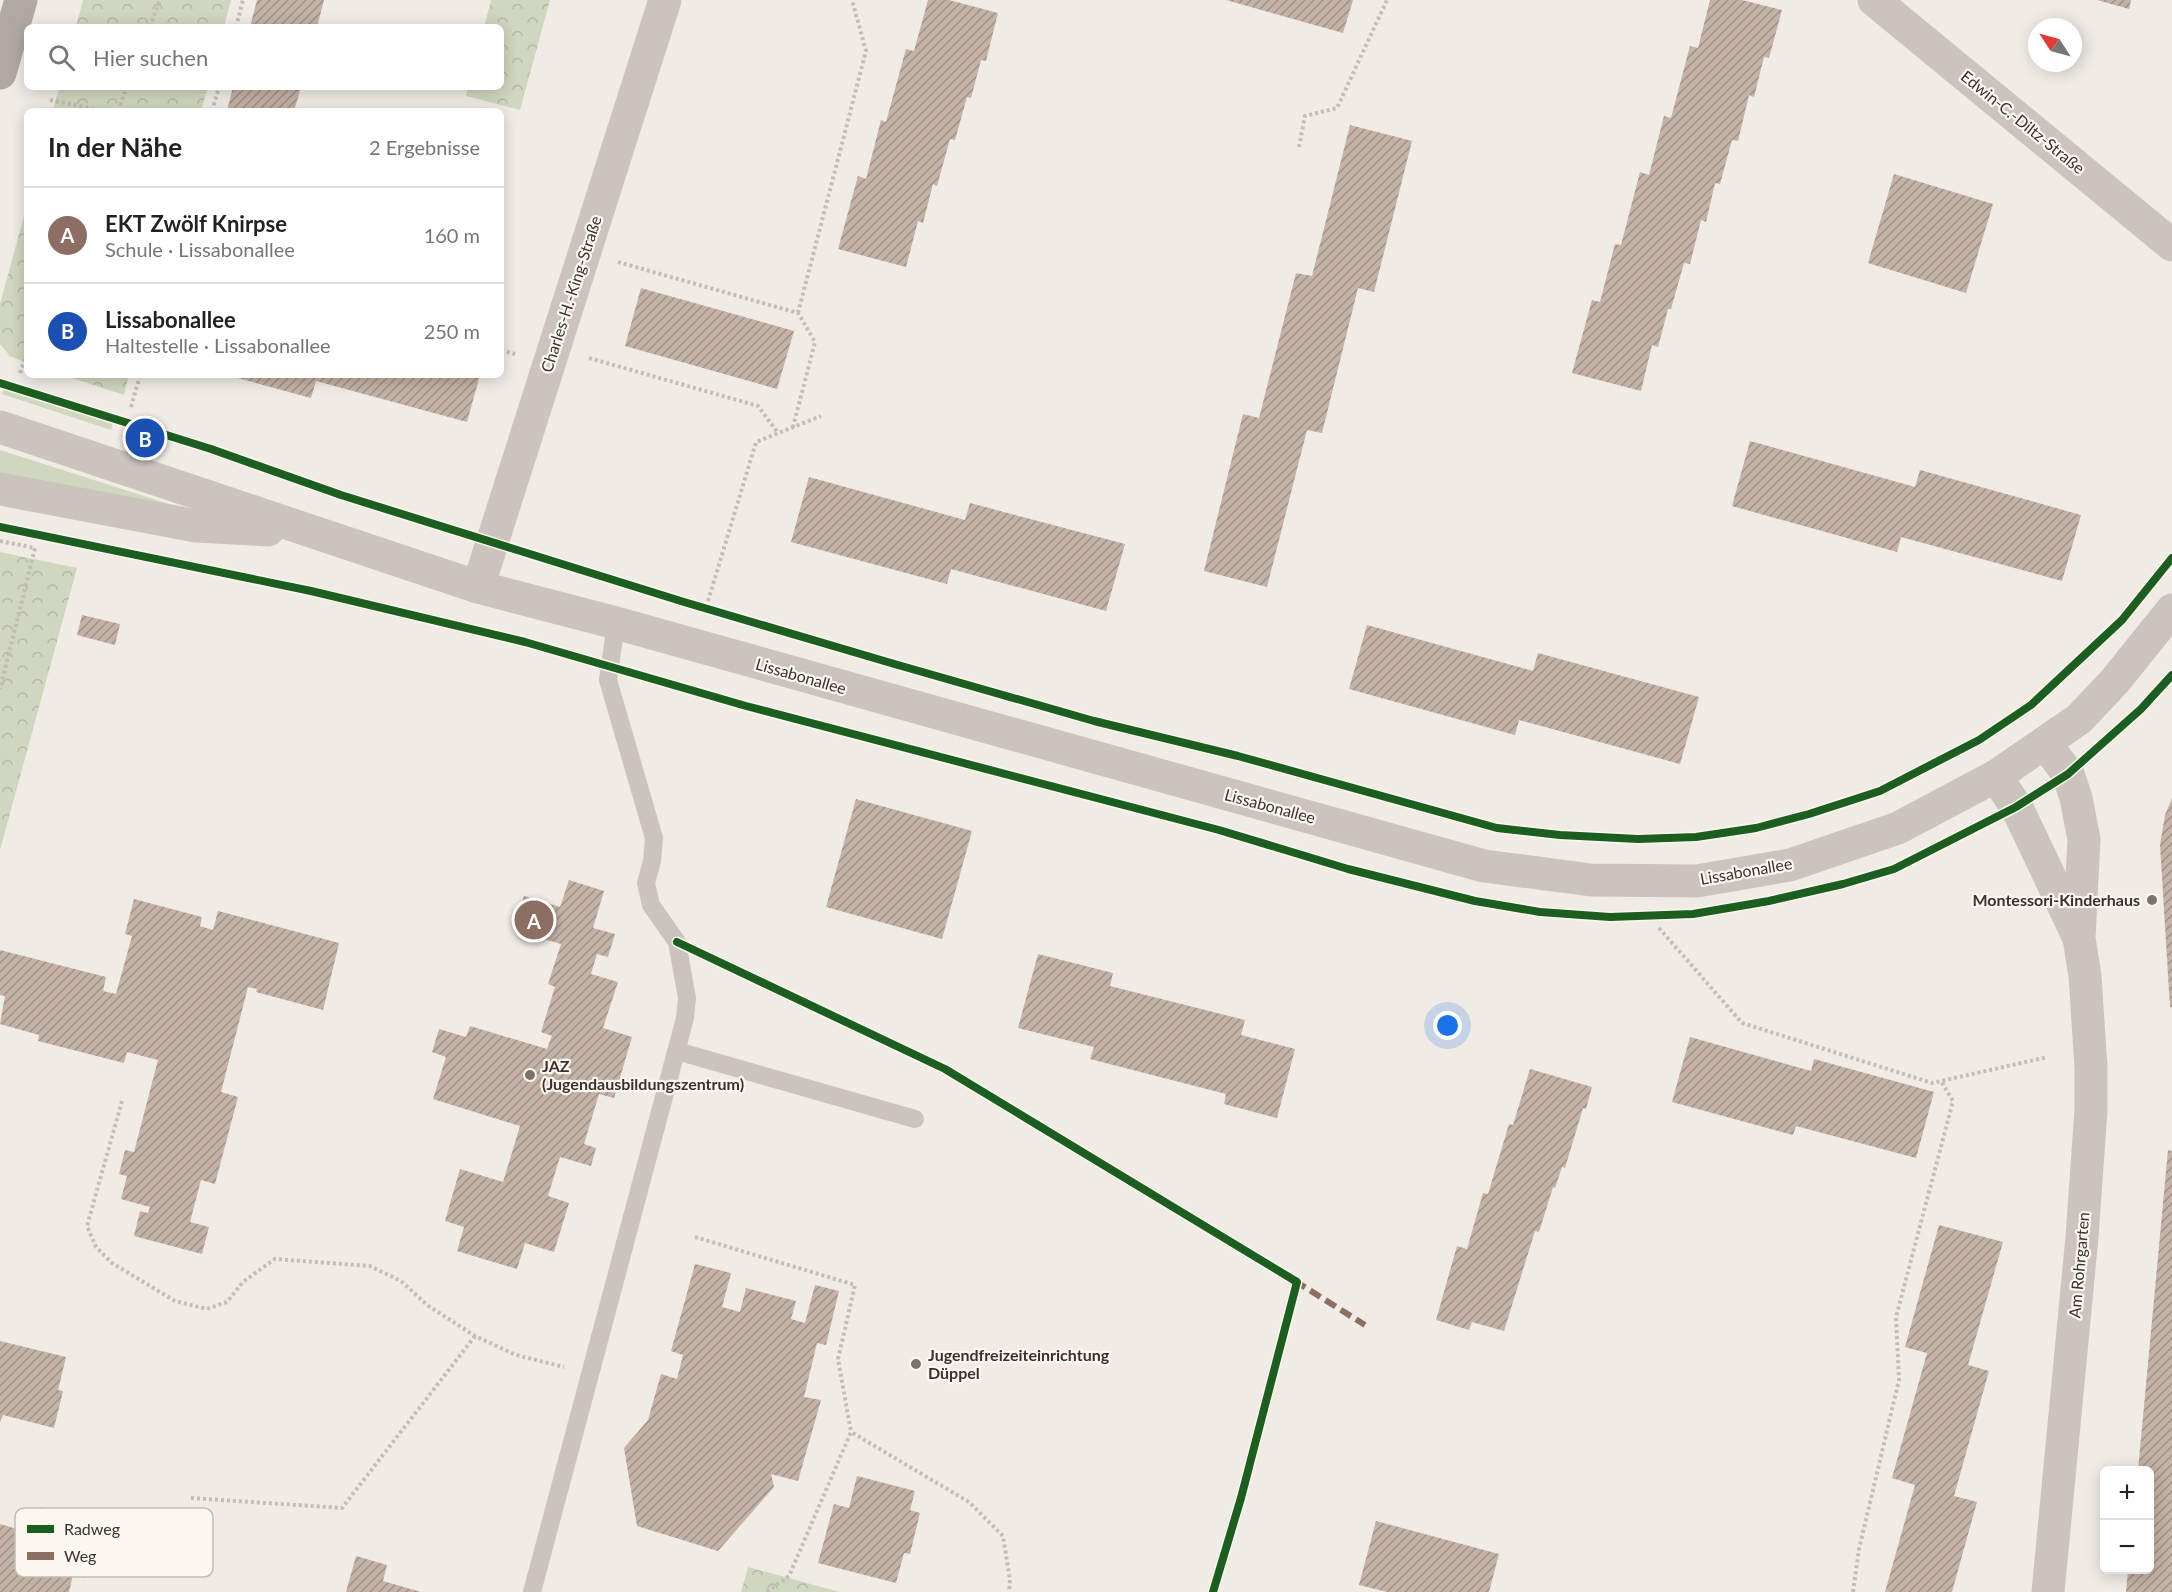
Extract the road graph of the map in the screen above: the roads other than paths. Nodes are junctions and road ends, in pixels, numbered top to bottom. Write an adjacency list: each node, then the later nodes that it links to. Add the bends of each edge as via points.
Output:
1 (21, 0): 4 (main road)
2 (665, 0): 9 (street, Charles-H.-King-Straße)
3 (1874, 0): 5 (street, Edwin-C.-Diltz-Straße)
4 (0, 73)
5 (2172, 245)
6 (0, 427): 8 (street, Lissabonallee)
7 (0, 489): 8 (street, Lissabonallee, via 196,526)
8 (308, 532): 9 (street, Lissabonallee)
9 (478, 587): 11 (street, Lissabonallee)
10 (2172, 610): 12 (street, Lissabonallee, via 2079,719)
11 (616, 623): 13 (street, Lissabonallee, via 1484,866 1591,880 1696,881 1790,865 1898,828); 15 (lane, via 608,680 654,838 646,883 651,905 677,942 687,998)
12 (2045, 743): 13 (street, Lissabonallee); 14 (street, Am Rohrgarten, via 2068,774 2084,839)
13 (1996, 776): 14 (street, Am Rohrgarten, via 2018,810)
14 (2079, 938): 18 (street, Am Rohrgarten, via 2091,1058 2091,1110)
15 (677, 1051): 16 (lane); 17 (lane)
16 (915, 1119)
17 (532, 1592)
18 (2048, 1592)

